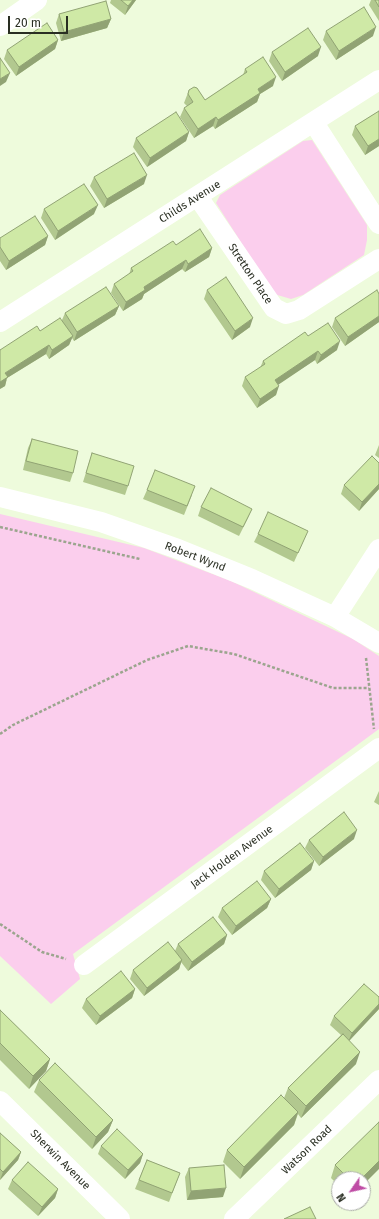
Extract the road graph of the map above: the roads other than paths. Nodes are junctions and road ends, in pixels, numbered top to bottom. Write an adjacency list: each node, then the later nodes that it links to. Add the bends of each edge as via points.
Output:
1 (37, 0): 2 (street)
2 (0, 26)
3 (379, 80): 4 (street, Childs Avenue)
4 (314, 123): 5 (street, Childs Avenue); 6 (street)
5 (198, 197): 7 (street, Stretton Place, via 274,308 286,314 299,310); 8 (street, Childs Avenue)
6 (379, 224)
7 (379, 259)
8 (0, 322)
9 (0, 497): 11 (street, Robert Wynd, via 101,522 178,549)
10 (379, 549): 11 (street)
11 (335, 617): 12 (street, Robert Wynd)
12 (372, 649)
13 (378, 749): 14 (street, Jack Holden Avenue)
14 (84, 965)
15 (379, 1080): 18 (street, Watson Road)
16 (0, 1101): 17 (street, Sherwin Avenue)
17 (120, 1219)
18 (234, 1219)

